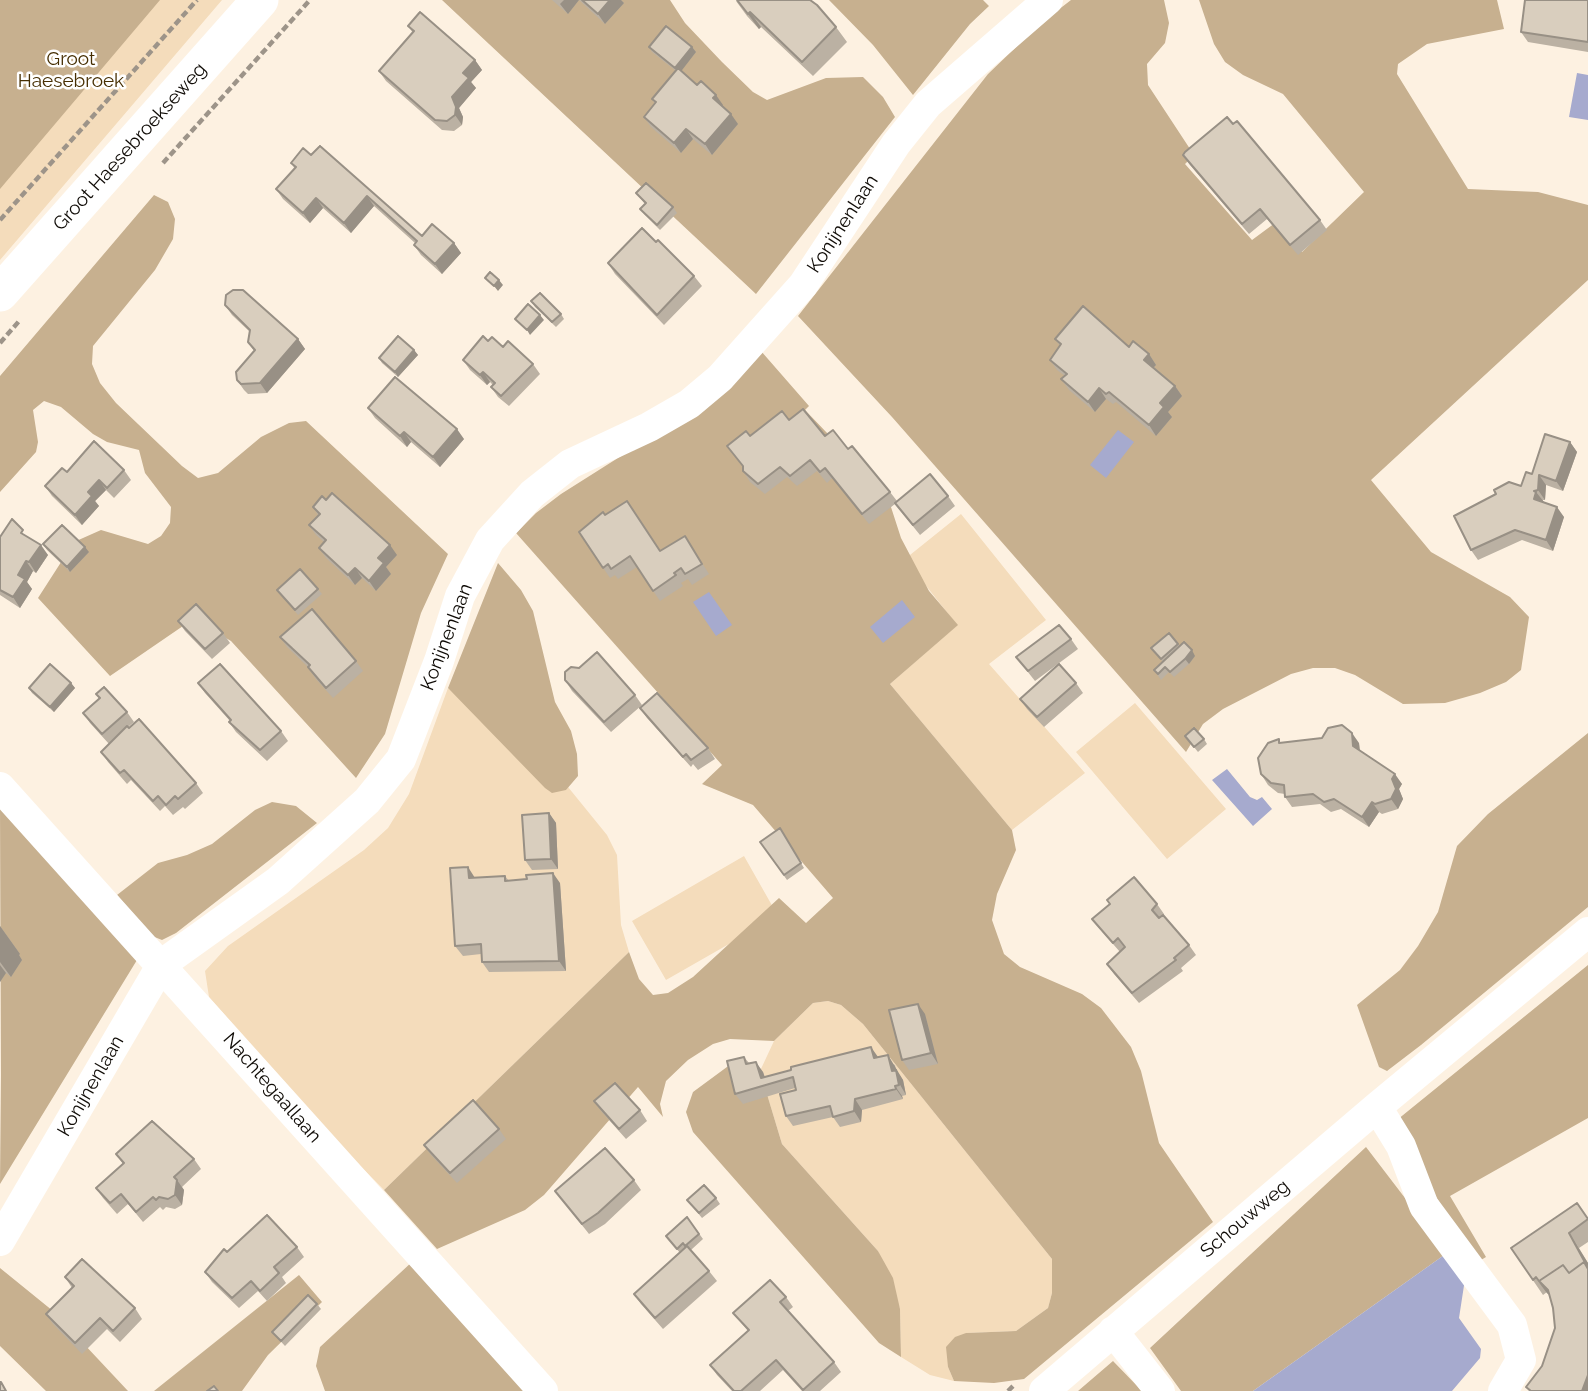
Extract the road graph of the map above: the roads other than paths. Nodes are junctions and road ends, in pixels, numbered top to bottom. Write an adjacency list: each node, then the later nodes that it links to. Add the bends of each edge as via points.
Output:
1 (260, 0): 3 (street, Groot Haesebroekseweg)
2 (1048, 0): 6 (street, Konijnenlaan, via 928,104 896,144 803,285 720,377 689,404 570,464 532,494 490,540 460,596 401,759 367,801 278,881)
3 (0, 293)
4 (0, 787): 6 (street, Nachtegaallaan)
5 (1588, 932): 7 (street, Schouwweg)
6 (162, 964): 8 (street, Konijnenlaan); 10 (street, Nachtegaallaan)
7 (1377, 1107): 9 (street, Schouwweg); 13 (street, via 1401,1146 1424,1206 1512,1325 1521,1360)
8 (0, 1241)
9 (1113, 1331): 11 (street, Schouwweg); 12 (street)
10 (542, 1391)
11 (1044, 1391)
12 (1160, 1391)
13 (1503, 1391)

